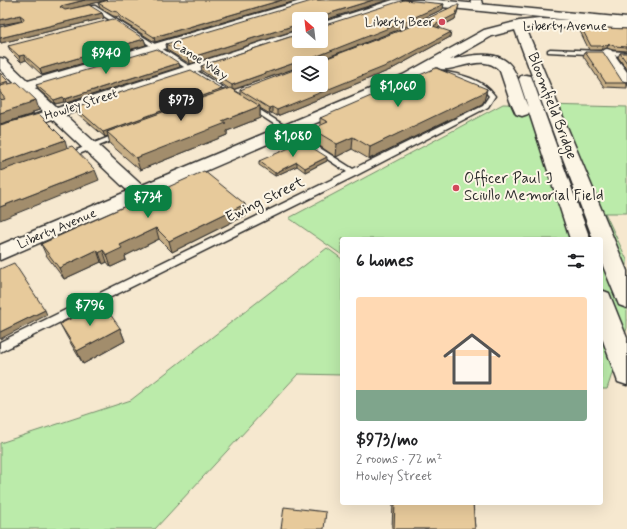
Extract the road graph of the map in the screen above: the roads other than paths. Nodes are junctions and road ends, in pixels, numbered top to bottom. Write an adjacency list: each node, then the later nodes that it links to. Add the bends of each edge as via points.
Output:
1 (315, 0): 17 (street)
2 (403, 0): 4 (main road); 10 (street)
3 (477, 4): 4 (main road); 8 (main road); 11 (main road, via 511,17); 14 (main road)
4 (458, 5): 6 (lane)
5 (93, 7): 7 (lane, Canoe Way)
6 (445, 12)
7 (114, 20): 9 (street); 17 (lane, Canoe Way)
8 (627, 22)
9 (101, 23)
10 (328, 25)
11 (520, 25): 12 (main road, Liberty Avenue, via 553,23); 14 (main road, Liberty Avenue); 16 (main road, Bloomfield Bridge)
12 (613, 26): 13 (main road, Liberty Avenue); 16 (main road, via 557,29)
13 (627, 26)
14 (504, 28): 16 (main road, Bloomfield Bridge); 24 (main road, Liberty Avenue, via 488,33)
15 (292, 36): 23 (street, Howley Street)
16 (531, 40): 22 (main road, Bloomfield Bridge)
17 (156, 47): 23 (lane, Canoe Way); 26 (street)
18 (550, 51): 19 (lane)
19 (607, 53): 20 (lane); 25 (street)
20 (627, 54)
21 (0, 62): 26 (street)
22 (529, 66): 33 (main road, Bloomfield Bridge); 37 (main road, Bloomfield Bridge)
23 (191, 69): 27 (street, Howley Street); 28 (lane, Canoe Way)
24 (426, 71): 28 (main road, Liberty Avenue); 33 (main road, via 461,61 483,59 506,68 518,104); 34 (lane, Ewing Street, via 453,75 485,88 492,96 486,106)
25 (627, 81)
26 (20, 88): 27 (street)
27 (55, 113): 29 (street, Howley Street); 31 (street)
28 (286, 130): 34 (lane, Canoe Way); 35 (main road, Liberty Avenue)
29 (0, 131)
30 (131, 132): 31 (lane)
31 (90, 146): 32 (lane); 35 (street)
32 (55, 159)
33 (555, 166): 36 (main road, Bloomfield Bridge)
34 (354, 173): 42 (lane, Ewing Street)
35 (140, 193): 39 (main road, Liberty Avenue)
36 (579, 237)
37 (601, 237)
38 (603, 242): 40 (main road, Bloomfield Bridge)
39 (0, 253)
40 (627, 299)
41 (603, 306): 43 (main road)
42 (0, 347)
43 (627, 374)

